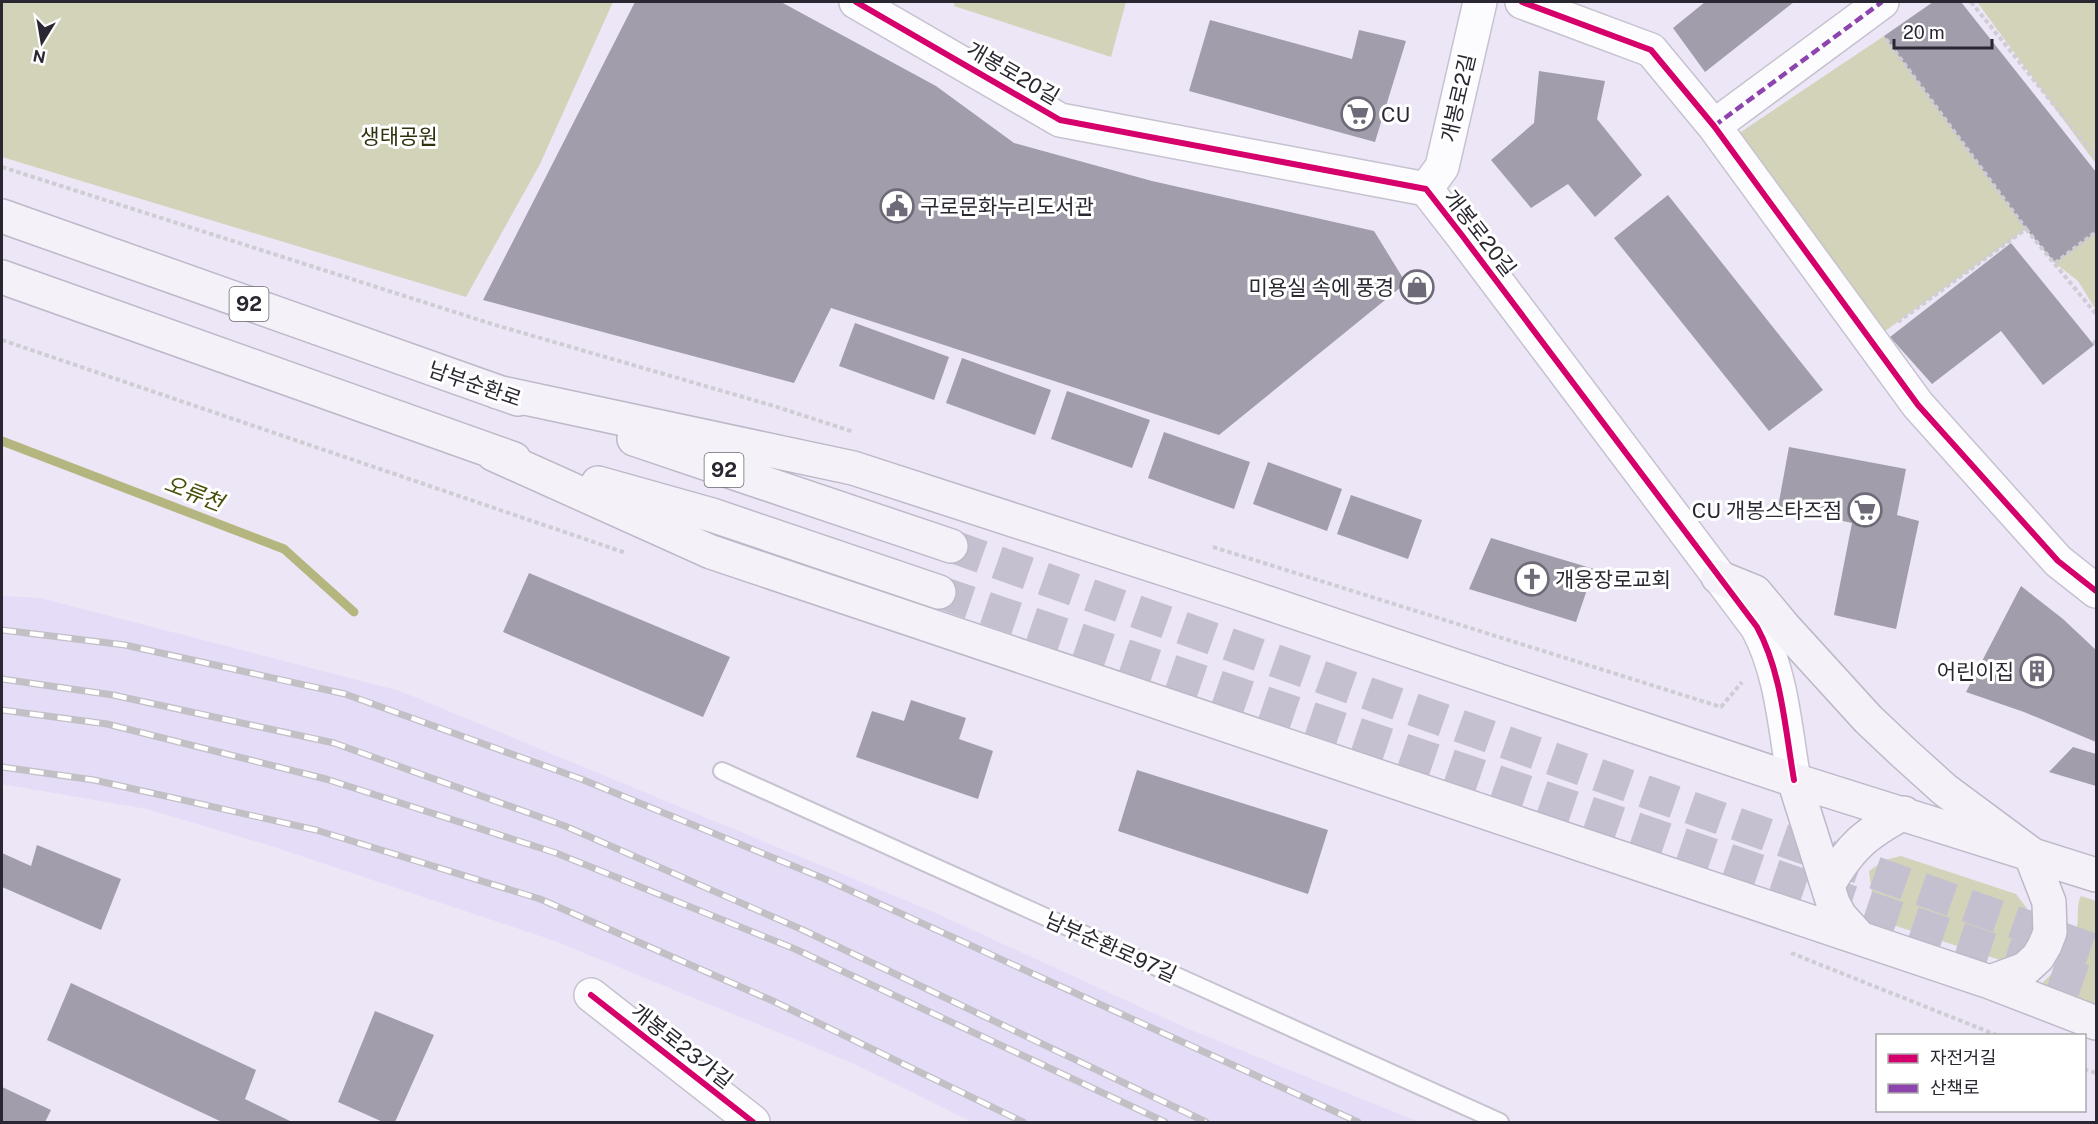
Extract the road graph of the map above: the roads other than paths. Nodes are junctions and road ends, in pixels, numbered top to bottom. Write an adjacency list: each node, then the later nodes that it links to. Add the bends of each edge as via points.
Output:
1 (856, 2): 6 (street, 개봉로20길, via 1060,120)
2 (1480, 2): 6 (street, 개봉로2길, via 1442,167)
3 (1522, 2): 5 (street, via 1651,50)
4 (1874, 7): 5 (street)
5 (1714, 126): 13 (street, via 1918,405 2058,561)
6 (1426, 189): 12 (street, 개봉로20길)
7 (2, 216): 9 (main road, 남부순환로 / 92)
8 (2, 277): 10 (main road, 92)
9 (498, 392): 11 (main road, 남부순환로 / 92); 16 (main road, via 853,468)
10 (493, 454): 14 (main road, 92, via 712,515); 21 (main road, via 711,552)
11 (951, 546)
12 (1718, 577): 16 (street, 개봉로20길, via 1757,627 1769,651); 18 (main road, via 1755,592 1904,753)
13 (2097, 591)
14 (939, 592)
15 (722, 771): 26 (lane, 남부순환로97길)
16 (1794, 780): 17 (main road); 20 (main road)
17 (1904, 813): 18 (main road); 20 (main road, via 1865,837 1843,860)
18 (2030, 853): 19 (main road); 22 (main road, via 2049,902 2050,932 2038,957 2025,969)
19 (2097, 875)
20 (1828, 885): 21 (main road, via 1840,916)
21 (1860, 938): 22 (main road)
22 (1990, 982): 24 (main road)
23 (591, 995): 25 (street, 개봉로23가길)
24 (2097, 1023)
25 (753, 1122)
26 (1500, 1122)

